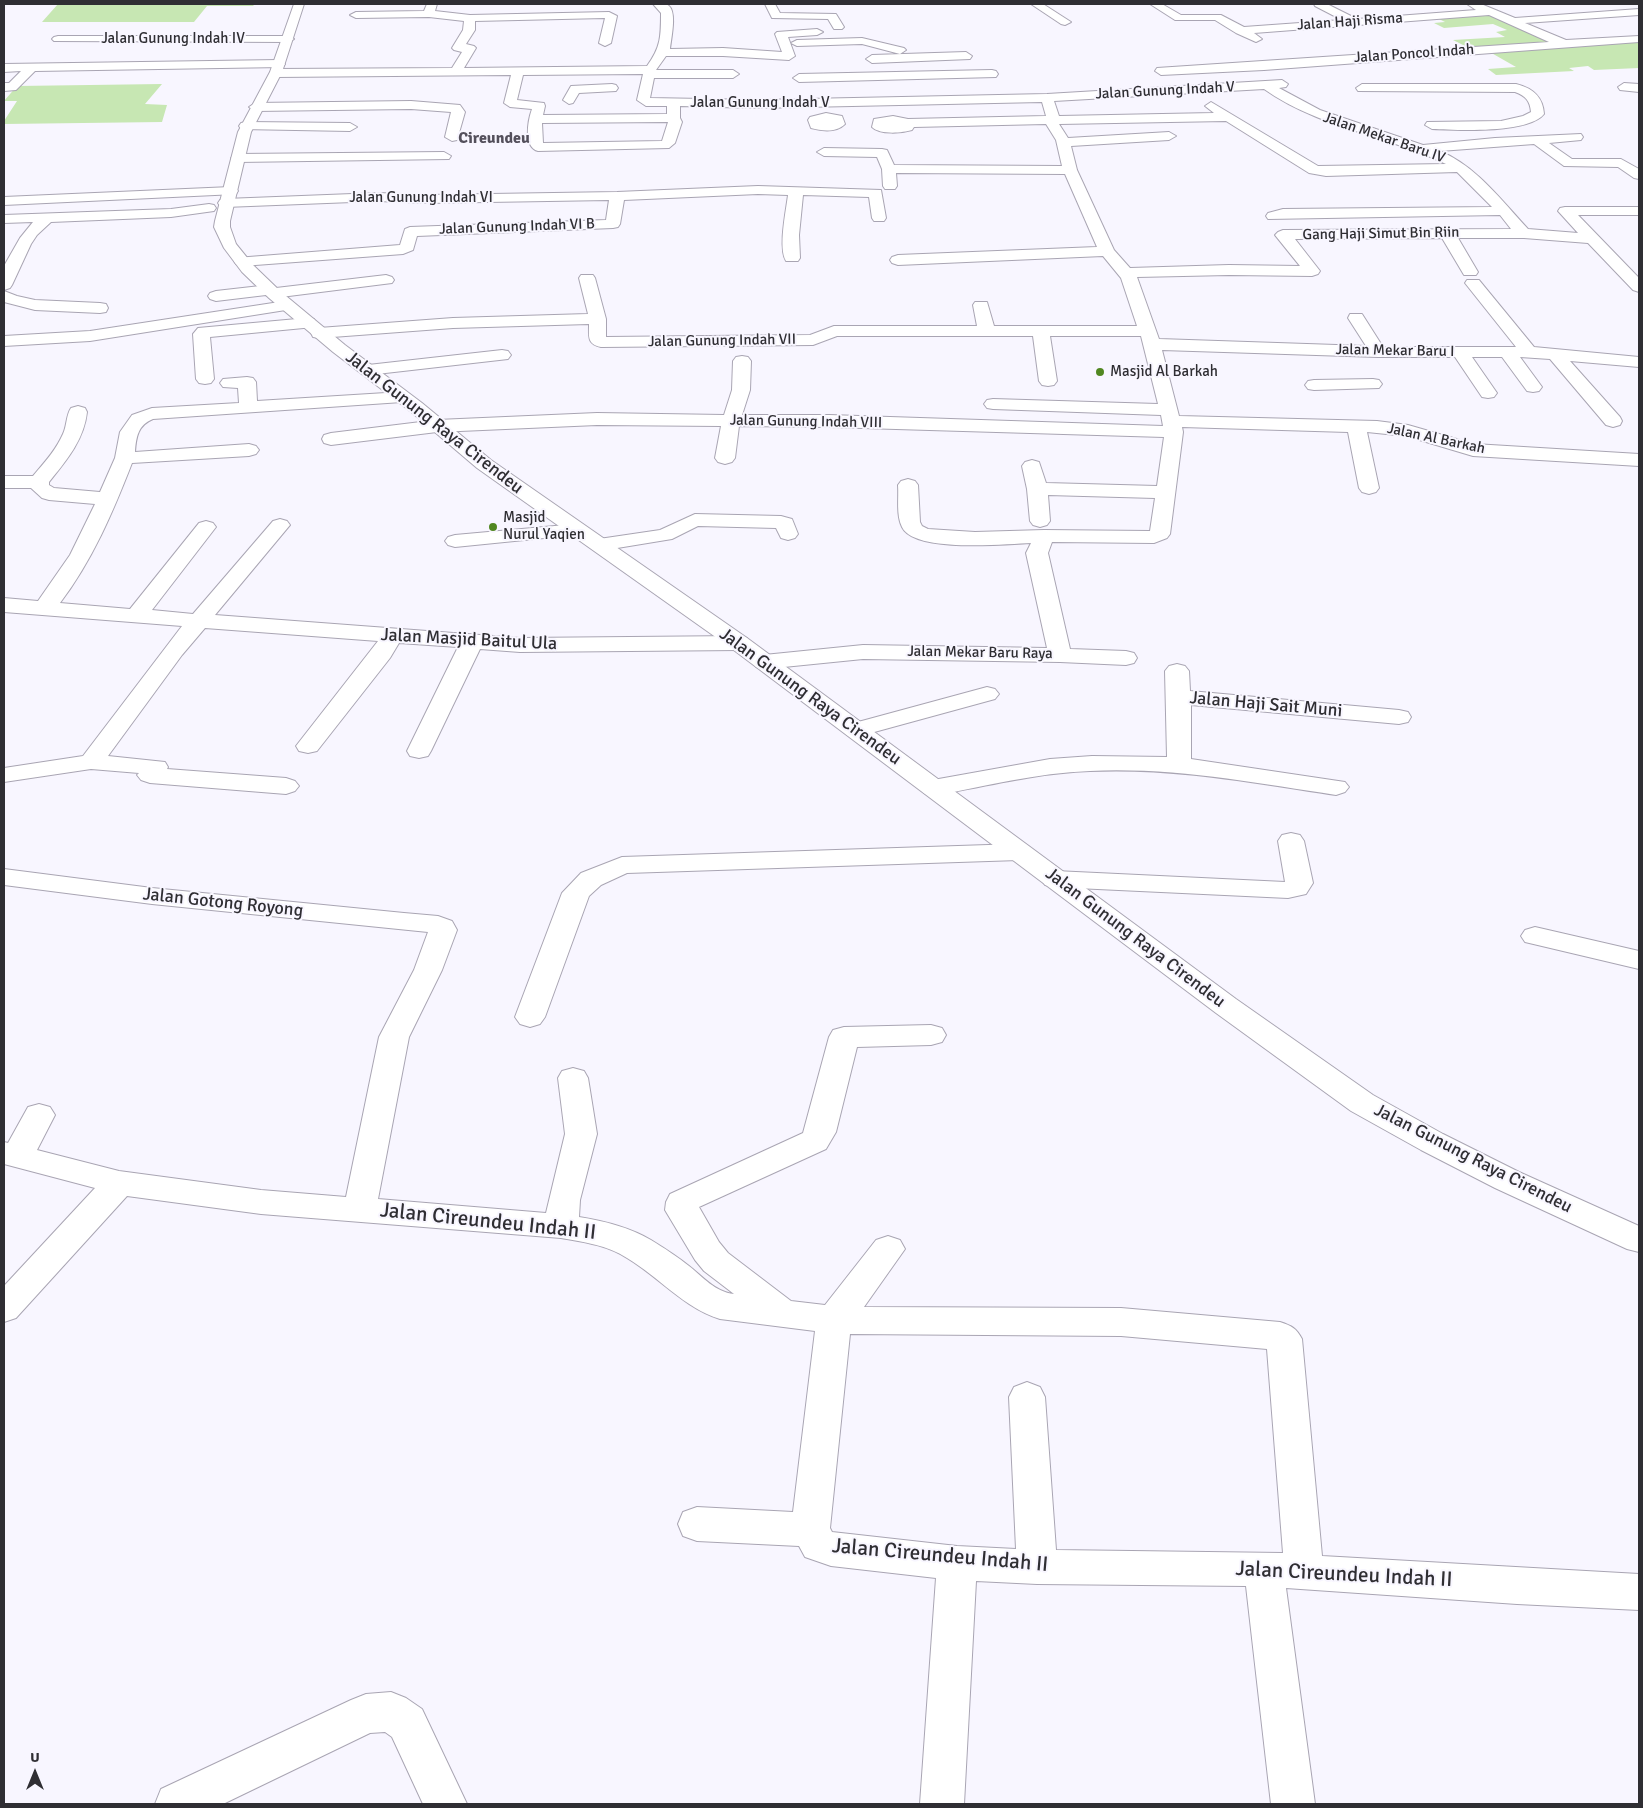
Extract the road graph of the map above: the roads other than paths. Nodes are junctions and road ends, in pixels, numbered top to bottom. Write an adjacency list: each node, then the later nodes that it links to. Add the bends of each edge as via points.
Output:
1 (299, 4): 22 (street, Jalan Gunung Raya Cirendeu)
2 (446, 4): 9 (street)
3 (658, 4): 28 (street, via 667,13)
4 (770, 4): 17 (street, via 776,16 828,15)
5 (1036, 4): 15 (street)
6 (1155, 4): 18 (street, via 1179,18 1215,17)
7 (1320, 4): 16 (street)
8 (1471, 4): 10 (street)
9 (431, 7): 12 (street); 13 (street)
10 (1488, 8): 14 (street); 16 (street, Jalan Haji Risma); 26 (street)
11 (1639, 12): 14 (street)
12 (356, 15)
13 (470, 18): 24 (street, via 611,16); 41 (street, via 469,30 458,48 470,48)
14 (1519, 20): 20 (street, via 1561,38)
15 (1064, 22)
16 (1355, 22): 18 (street, Jalan Haji Risma)
17 (838, 27)
18 (1240, 31): 34 (street, via 1264,43)
19 (817, 32): 28 (street, via 781,34 790,56)
20 (1639, 34)
21 (58, 39): 22 (street, Jalan Gunung Indah IV)
22 (288, 39): 39 (street, Jalan Gunung Raya Cirendeu)
23 (1639, 39): 26 (street, Jalan Poncol Indah)
24 (605, 42)
25 (795, 43): 31 (street, via 870,42 907,52)
26 (1564, 44): 29 (street, Jalan Poncol Indah)
27 (1304, 51): 33 (street)
28 (663, 53): 43 (street)
29 (1401, 55): 33 (street, Jalan Poncol Indah); 51 (street)
30 (969, 56): 31 (street)
31 (913, 58): 32 (street); 46 (street)
32 (857, 59)
33 (1322, 61): 34 (street, Jalan Poncol Indah)
34 (1283, 64): 36 (street, Jalan Poncol Indah)
35 (112, 66): 37 (street); 39 (street); 48 (street)
36 (1264, 66): 42 (street, Jalan Poncol Indah); 49 (street, Jalan Mekar Baru IV)
37 (32, 67): 38 (street); 50 (street, via 12,87)
38 (4, 68)
39 (277, 69): 41 (street); 64 (street, Jalan Gunung Raya Cirendeu)
40 (518, 70): 41 (street); 43 (street); 67 (street, via 510,103 539,106)
41 (456, 71)
42 (1161, 71)
43 (650, 72): 44 (street); 54 (street)
44 (734, 74)
45 (992, 74): 46 (street)
46 (920, 77): 47 (street); 57 (street)
47 (799, 78)
48 (99, 79)
49 (1275, 85): 55 (street, Jalan Gunung Indah V); 77 (street, Jalan Mekar Baru IV, via 1285,99 1311,113)
50 (4, 87)
51 (1429, 88): 60 (street, via 1362,88); 63 (street, via 1516,88 1533,97)
52 (1624, 88): 53 (street)
53 (1639, 88)
54 (636, 89): 59 (street, via 575,89); 61 (street, Jalan Gunung Indah V, via 644,101)
55 (1188, 90): 58 (street, Jalan Gunung Indah V); 65 (street)
56 (811, 98): 57 (street)
57 (927, 98): 58 (street, Jalan Gunung Indah V); 61 (street, Jalan Gunung Indah V, via 825,110)
58 (1047, 98): 68 (street, via 1053,117)
59 (569, 100)
60 (1378, 101)
61 (674, 104): 66 (street)
62 (1518, 107): 63 (street)
63 (1538, 107): 70 (street, via 1538,114 1532,118 1493,125)
64 (251, 117): 71 (street); 73 (street, via 412,105 455,108 459,112); 80 (street, Jalan Gunung Raya Cirendeu)
65 (1227, 117): 68 (street); 81 (street, via 1314,170)
66 (673, 118): 67 (street); 67 (street, via 675,122 668,143 664,145 542,147 536,145)
67 (535, 119)
68 (1050, 120): 69 (street); 75 (street)
69 (906, 123)
70 (1432, 125)
71 (350, 127)
72 (1176, 136): 75 (street)
73 (452, 137)
74 (1576, 137): 77 (street)
75 (1064, 142): 83 (street)
76 (1540, 143): 84 (street, via 1569,163 1620,163)
77 (1422, 149): 81 (street, Jalan Mekar Baru IV)
78 (824, 152): 82 (street, via 880,152)
79 (444, 156): 80 (street)
80 (238, 158): 89 (street, Jalan Gunung Raya Cirendeu)
81 (1460, 168): 90 (street, Jalan Mekar Baru IV)
82 (889, 169): 83 (street); 86 (street, via 890,192)
83 (1070, 170): 99 (street)
84 (1639, 175)
85 (796, 190): 86 (street); 87 (street); 101 (street)
86 (876, 193): 93 (street)
87 (617, 196): 89 (street, Jalan Gunung Indah VI, via 382,197); 103 (street, Jalan Gunung Indah VI B, via 613,224 410,232 408,247 403,249)
88 (4, 201): 89 (street)
89 (228, 208): 95 (street); 103 (street, Jalan Gunung Raya Cirendeu, via 222,228 226,241)
90 (1502, 211): 92 (street, via 1283,213); 97 (street, Jalan Mekar Baru IV)
91 (1639, 211): 98 (street, via 1565,211)
92 (1273, 216)
93 (879, 218)
94 (4, 219): 95 (street)
95 (44, 227): 100 (street, via 32,232)
96 (1447, 233): 97 (street, Gang Haji Simut Bin Riin); 104 (street, Gang Haji Simut Bin Riin, via 1283,235 1312,270); 125 (street, via 1472,277)
97 (1524, 233): 98 (street)
98 (1592, 239): 108 (street)
99 (1106, 251): 102 (street); 104 (street)
100 (18, 258): 107 (street, via 8,271)
101 (792, 258)
102 (898, 260)
103 (242, 261): 111 (street, Jalan Gunung Raya Cirendeu)
104 (1125, 273): 119 (street)
105 (587, 278): 115 (street)
106 (386, 280): 111 (street)
107 (4, 285)
108 (1639, 287)
109 (4, 296): 113 (street, via 38,304)
110 (216, 296): 111 (street)
111 (276, 296): 116 (street, Jalan Gunung Raya Cirendeu); 120 (street, via 90,336)
112 (981, 305): 117 (street)
113 (100, 308)
114 (1356, 318): 122 (street)
115 (598, 319): 116 (street); 117 (street, Jalan Gunung Indah VII, via 597,340 601,342 813,340 834,331)
116 (313, 328): 130 (street, Jalan Gunung Raya Cirendeu); 131 (street, via 204,332 201,334)
117 (987, 331): 118 (street, Jalan Gunung Indah VII)
118 (1041, 331): 119 (street, Jalan Gunung Indah VII); 132 (street)
119 (1149, 337): 121 (street, Jalan Mekar Baru I); 142 (street)
120 (4, 341)
121 (1355, 351): 122 (street, Jalan Mekar Baru I); 134 (street, via 1377,391)
122 (1378, 352): 123 (street, Jalan Mekar Baru I)
123 (1460, 352): 124 (street, Jalan Mekar Baru I); 136 (street)
124 (1507, 352): 125 (street, Jalan Mekar Baru I); 135 (street)
125 (1529, 352): 126 (street, Jalan Mekar Baru I)
126 (1554, 354): 129 (street, Jalan Mekar Baru I); 143 (street)
127 (502, 355): 130 (street)
128 (742, 361): 141 (street, via 741,390)
129 (1639, 362)
130 (368, 370): 137 (street, Jalan Gunung Raya Cirendeu)
131 (205, 379)
132 (1048, 381)
133 (229, 383): 139 (street, via 247,382)
134 (1314, 385)
135 (1534, 387)
136 (1488, 393)
137 (402, 397): 139 (street); 144 (street, Jalan Gunung Raya Cirendeu)
138 (993, 404): 142 (street)
139 (248, 408): 148 (street, via 152,414 138,419 132,426)
140 (78, 412): 153 (street, via 78,421 64,452)
141 (731, 420): 142 (street, Jalan Gunung Indah VIII); 144 (street, Jalan Gunung Indah VIII, via 597,419); 149 (street)
142 (1172, 421): 145 (street, Jalan Al Barkah); 157 (street)
143 (1613, 421)
144 (438, 426): 146 (street, Jalan Gunung Indah VIII); 162 (street, Jalan Gunung Raya Cirendeu, via 494,472)
145 (1356, 426): 150 (street, Jalan Al Barkah, via 1408,431 1472,450); 155 (street)
146 (331, 440)
147 (248, 450): 148 (street)
148 (125, 458): 158 (street)
149 (724, 458)
150 (1639, 460)
151 (1032, 466): 156 (street, Jalan Mekar Baru Raya)
152 (4, 482): 153 (street)
153 (39, 482): 158 (street, via 42,490 49,494)
154 (908, 485): 161 (street, via 910,525 914,531 957,538)
155 (1369, 488)
156 (1037, 489): 157 (street); 161 (street, Jalan Mekar Baru Raya)
157 (1165, 492): 161 (street, via 1162,531 1158,536)
158 (108, 499): 167 (street, via 61,586)
159 (280, 525): 169 (street)
160 (206, 527): 168 (street)
161 (1042, 529): 173 (street, Jalan Mekar Baru Raya, via 1037,552)
162 (577, 530): 164 (street); 165 (street, Jalan Gunung Raya Cirendeu)
163 (788, 534): 165 (street, via 781,522 695,520 665,535)
164 (455, 541)
165 (599, 545): 172 (street, Jalan Gunung Raya Cirendeu)
166 (4, 604): 167 (street, Jalan Masjid Baitul Ula)
167 (45, 607): 168 (street, Jalan Masjid Baitul Ula)
168 (137, 615): 169 (street, Jalan Masjid Baitul Ula)
169 (200, 622): 170 (street, Jalan Masjid Baitul Ula); 183 (street, via 174,650)
170 (392, 636): 171 (street, Jalan Masjid Baitul Ula); 181 (street)
171 (472, 642): 172 (street, Jalan Masjid Baitul Ula, via 578,646); 182 (street)
172 (739, 643): 175 (street, Jalan Gunung Raya Cirendeu)
173 (1060, 655): 174 (street); 175 (street, Jalan Mekar Baru Raya, via 864,652)
174 (1126, 658)
175 (764, 662): 180 (street, Jalan Gunung Raya Cirendeu)
176 (1177, 671): 178 (street)
177 (987, 694): 180 (street)
178 (1179, 697): 179 (street, Jalan Haji Sait Muni); 184 (street, Jalan Haji Sait Muni)
179 (1399, 717)
180 (856, 730): 188 (street, Jalan Gunung Raya Cirendeu)
181 (308, 746)
182 (419, 752)
183 (91, 762): 185 (street); 186 (street, via 156,767 150,775)
184 (1179, 765): 187 (street); 188 (street, via 1092,763 1050,766)
185 (4, 775)
186 (286, 786)
187 (1336, 787)
188 (933, 788): 190 (street, Jalan Gunung Raya Cirendeu)
189 (1291, 840): 192 (street, via 1299,883 1296,888 1288,890)
190 (1019, 852): 192 (street, Jalan Gunung Raya Cirendeu); 195 (street, via 622,865 591,879 576,893)
191 (4, 877): 201 (street, Jalan Gotong Royong, via 442,927 428,970 394,1036)
192 (1055, 879): 203 (street, Jalan Gunung Raya Cirendeu, via 1362,1103 1507,1180)
193 (1535, 936): 194 (street)
194 (1639, 960)
195 (530, 1017)
196 (931, 1035): 206 (street, via 844,1037 815,1141 682,1202 682,1210 716,1262)
197 (573, 1078): 202 (street, via 581,1134 564,1200)
198 (39, 1115): 199 (street)
199 (11, 1154): 200 (street, Jalan Cireundeu Indah II)
200 (119, 1183): 201 (street, Jalan Cireundeu Indah II, via 261,1202); 205 (street)
201 (360, 1209): 202 (street, Jalan Cireundeu Indah II)
202 (561, 1226): 206 (street, Jalan Cireundeu Indah II, via 607,1234 638,1248 720,1306)
203 (1639, 1240)
204 (888, 1249): 207 (street)
205 (4, 1309)
206 (782, 1314): 207 (street, Jalan Cireundeu Indah II)
207 (834, 1320): 210 (street, Jalan Cireundeu Indah II); 214 (street, via 1121,1322 1280,1336 1284,1339)
208 (1027, 1397): 212 (street)
209 (697, 1524): 210 (street)
210 (810, 1530): 211 (street, Jalan Cireundeu Indah II, via 820,1545 831,1549)
211 (957, 1563): 212 (street, Jalan Cireundeu Indah II); 218 (street)
212 (1038, 1567): 213 (street, Jalan Cireundeu Indah II)
213 (1264, 1569): 214 (street, Jalan Cireundeu Indah II); 219 (street)
214 (1304, 1571): 215 (street, Jalan Cireundeu Indah II)
215 (1639, 1592)
216 (177, 1804): 217 (street, via 366,1714 391,1712 407,1723)
217 (445, 1804)
218 (942, 1804)
219 (1293, 1804)

